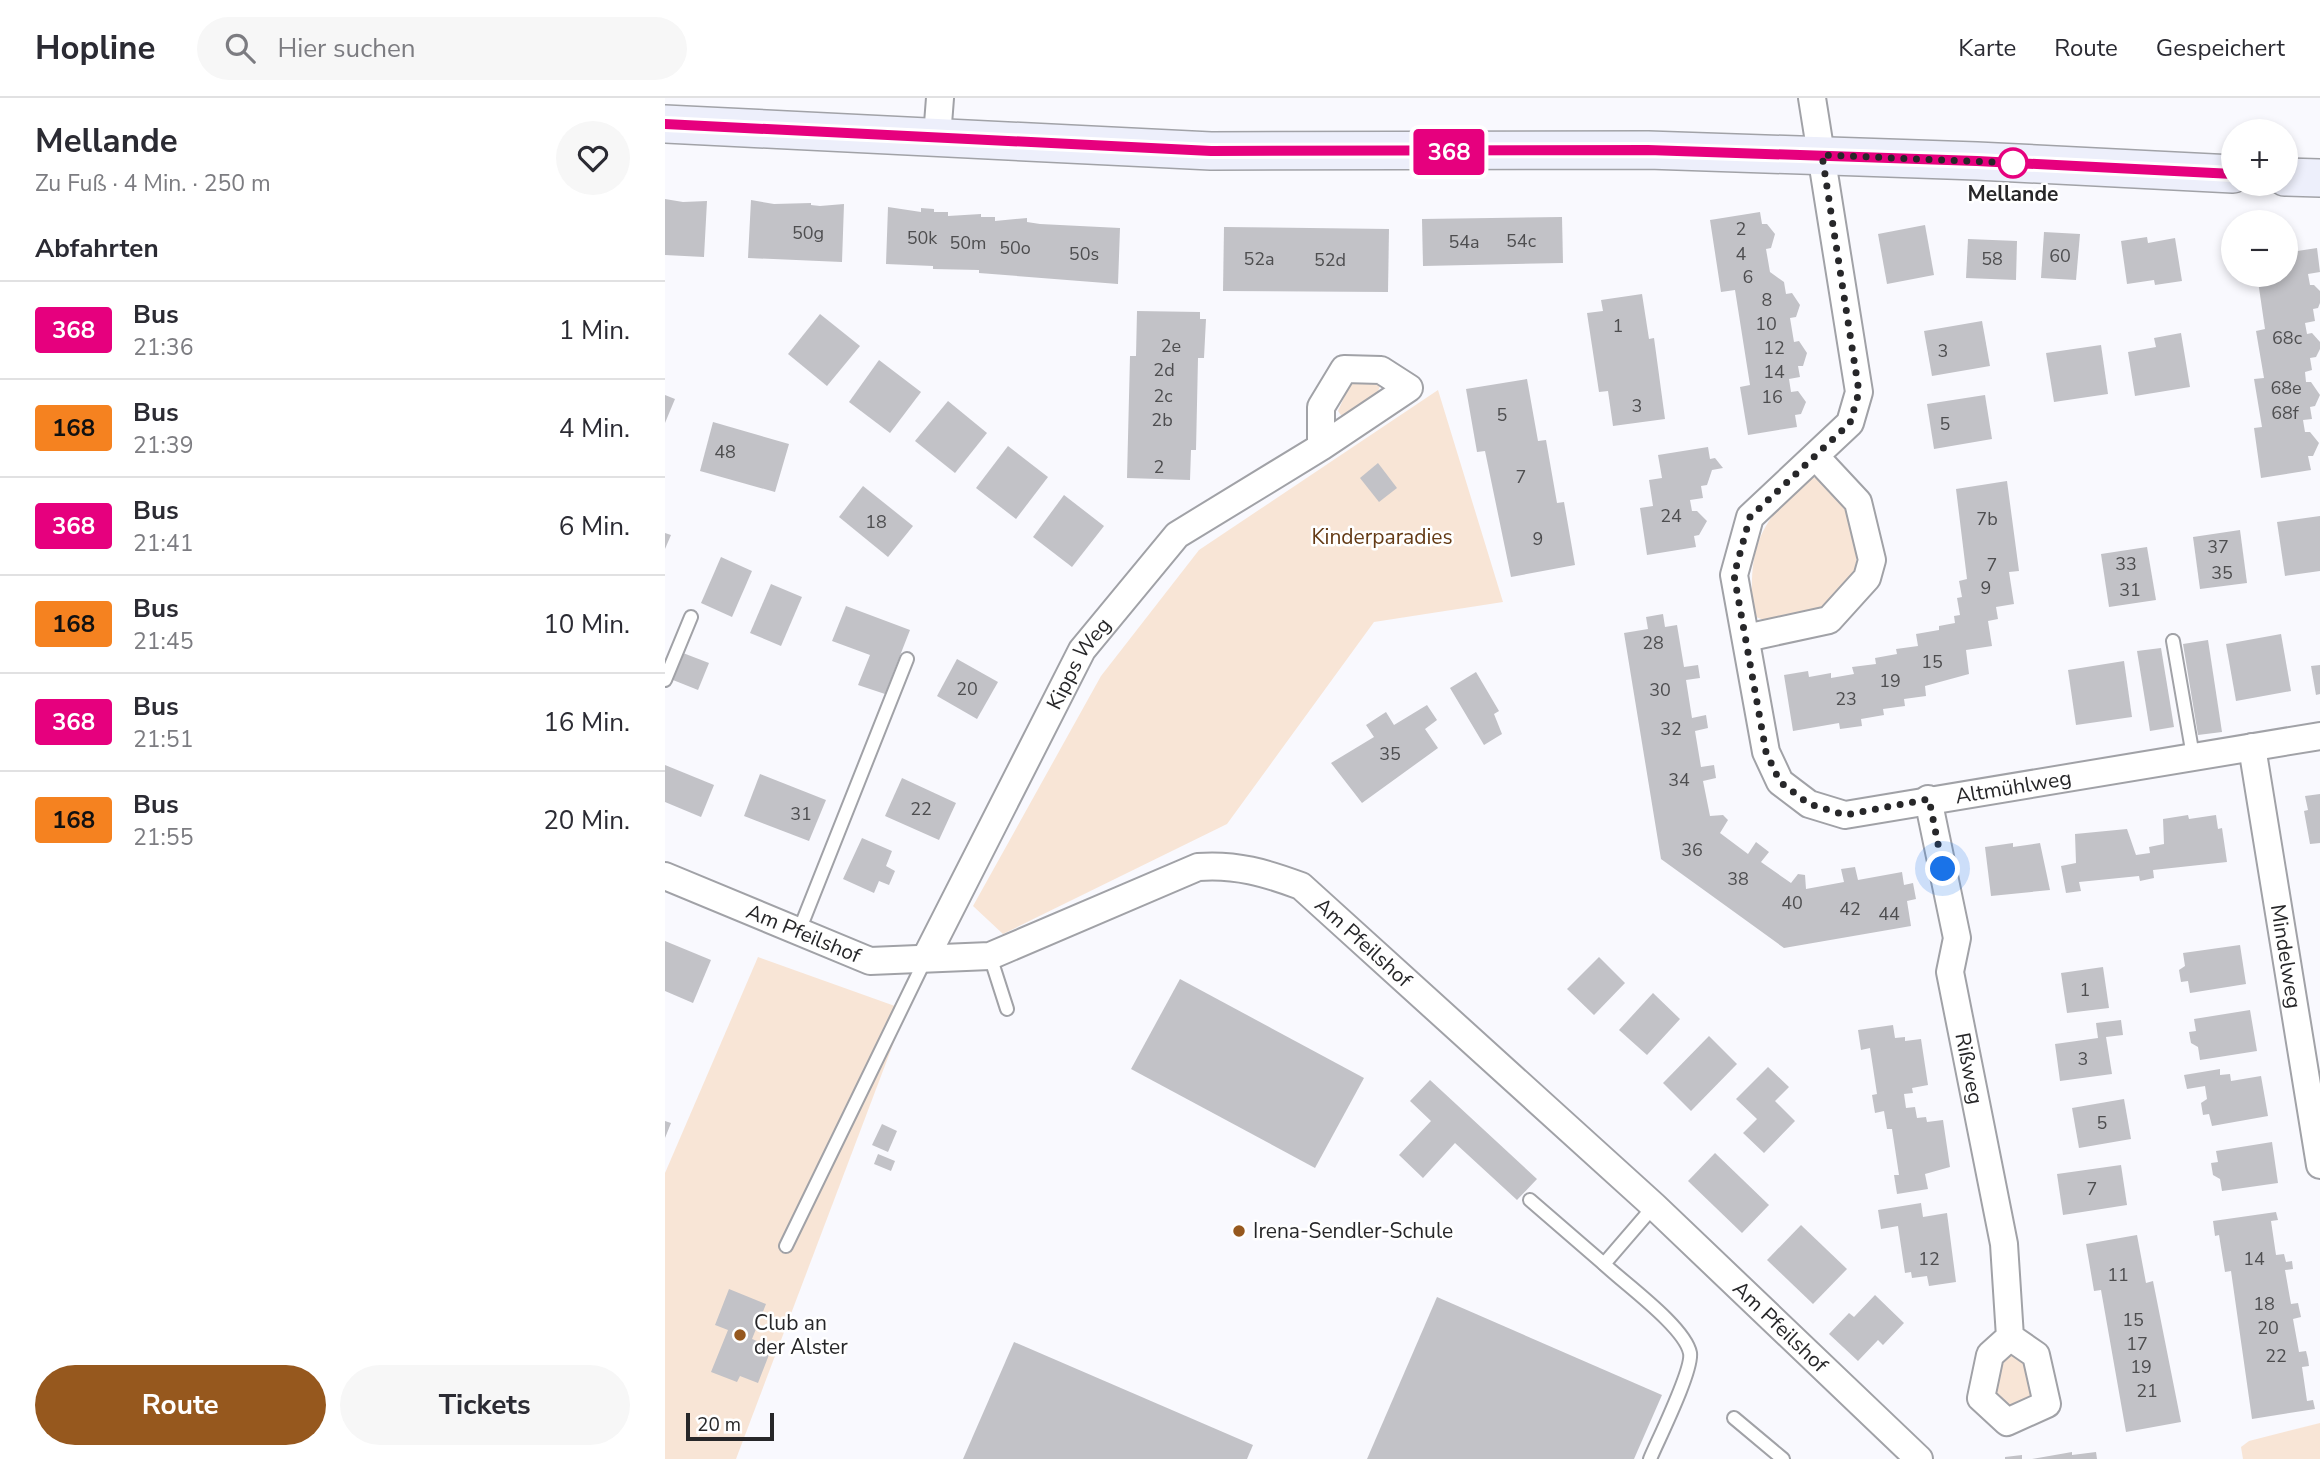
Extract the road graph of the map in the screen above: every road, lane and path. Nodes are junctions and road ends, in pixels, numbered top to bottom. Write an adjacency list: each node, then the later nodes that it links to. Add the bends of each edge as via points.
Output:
1 (940, 98): 4 (street)
2 (1812, 98): 5 (street)
3 (665, 124): 4 (street)
4 (937, 137): 5 (street, via 1211,151 1648,150)
5 (1822, 155): 6 (street); 10 (street, Altmühlweg, via 1859,392 1850,423)
6 (2221, 173)
7 (2298, 177): 8 (street)
8 (2320, 178)
9 (1321, 447): 23 (street, Kipps Weg, via 1178,535 1082,650)
10 (1816, 457): 12 (street, Altmühlweg, via 1750,517 1734,575); 12 (street, via 1859,502 1872,560 1867,578 1829,620)
11 (691, 617): 15 (lane)
12 (1746, 638): 19 (street, Altmühlweg, via 1766,752 1780,782 1809,804 1845,815)
13 (2173, 641): 18 (lane)
14 (907, 659): 21 (lane)
15 (665, 680)
16 (2320, 736): 17 (street, Altmühlweg)
17 (2252, 747): 18 (street, Altmühlweg); 25 (street, Mindelweg)
18 (2193, 757): 19 (street, Altmühlweg)
19 (1929, 799): 30 (street, Rißweg, via 1957,938 1951,972 2004,1244)
20 (665, 876): 21 (street, Am Pfeilshof)
21 (799, 931): 23 (street, Am Pfeilshof, via 870,961)
22 (990, 956): 23 (street, Am Pfeilshof); 24 (lane); 27 (street, Am Pfeilshof, via 1198,867 1258,870 1301,886)
23 (926, 957): 28 (lane)
24 (1007, 1009)
25 (2320, 1165)
26 (1530, 1200): 29 (lane)
27 (1654, 1206): 29 (lane); 34 (street, Am Pfeilshof)
28 (786, 1246)
29 (1604, 1265): 32 (lane, via 1680,1333 1690,1354)
30 (2010, 1337)
31 (1734, 1418): 33 (lane)
32 (1650, 1459)
33 (1783, 1459)
34 (1919, 1459)

